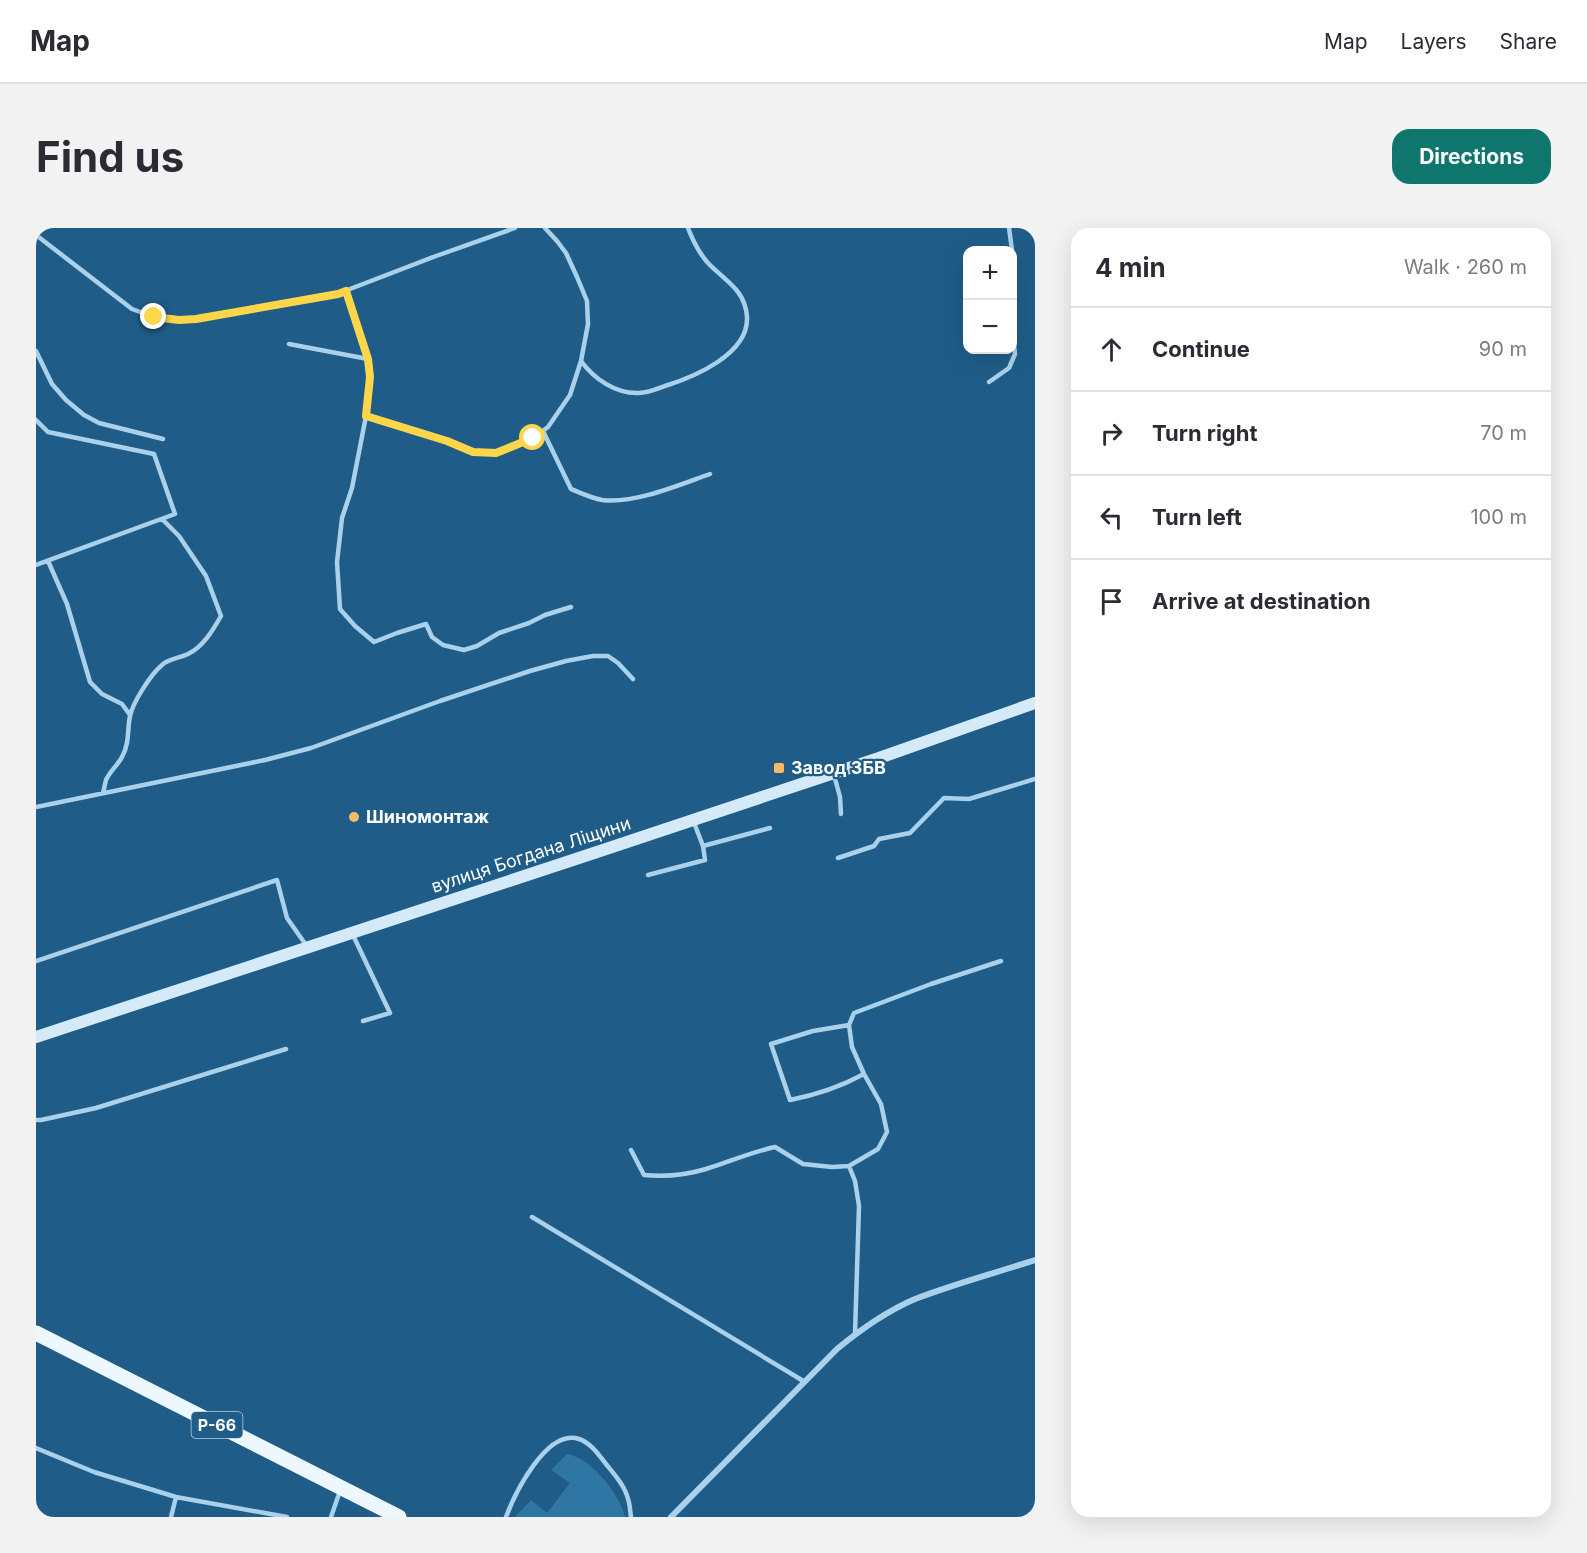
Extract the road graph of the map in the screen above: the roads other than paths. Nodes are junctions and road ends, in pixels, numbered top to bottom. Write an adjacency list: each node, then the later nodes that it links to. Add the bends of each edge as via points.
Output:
1 (515, 228): 7 (lane)
2 (545, 228): 12 (lane, via 566,253 587,301 588,324)
3 (688, 228): 12 (lane, via 708,264 735,286 745,305 748,319 738,345 719,362 684,380 638,393 601,383)
4 (1009, 228): 6 (lane)
5 (36, 235): 7 (lane, via 132,309 154,317 196,319)
6 (1011, 246)
7 (346, 291): 11 (lane)
8 (289, 344): 11 (lane)
9 (36, 351): 17 (lane, via 52,384 84,415 99,423)
10 (1015, 354): 13 (lane, via 1010,368)
11 (368, 359): 14 (lane)
12 (581, 361): 16 (lane, via 570,395)
13 (989, 382)
14 (366, 416): 16 (lane, via 473,452 496,453); 22 (lane, via 342,518 337,562 340,609 355,626 374,642 426,624 432,638 464,650 498,633)
15 (36, 420): 19 (lane, via 48,432 154,454 175,514)
16 (543, 430): 18 (lane, via 571,489 602,500 637,497)
17 (163, 439)
18 (710, 474)
19 (162, 519): 20 (lane); 25 (lane, via 179,536 206,576 221,616 197,648 163,663 149,679)
20 (48, 561): 21 (lane); 25 (lane, via 67,604 90,682 102,694 122,704)
21 (36, 565)
22 (571, 607)
23 (633, 679): 28 (lane, via 608,656 566,661 311,748)
24 (1035, 703): 26 (main road, вулиця Богдана Ліщини)
25 (130, 715): 28 (lane, via 126,746)
26 (834, 773): 30 (lane); 31 (main road, вулиця Богдана Ліщини)
27 (1035, 779): 34 (lane, via 969,799 944,798 910,833 879,839 874,846)
28 (103, 793): 29 (lane)
29 (36, 807)
30 (841, 814)
31 (693, 820): 33 (lane); 36 (main road, вулиця Богдана Ліщини)
32 (770, 828): 33 (lane)
33 (703, 846): 35 (lane, via 705,860)
34 (838, 858)
35 (648, 875)
36 (351, 933): 37 (main road, вулиця Богдана Ліщини); 40 (lane, via 390,1013)
37 (307, 948): 39 (lane, via 287,918 277,880); 42 (main road, вулиця Богдана Ліщини)
38 (1001, 960): 41 (lane, via 854,1013)
39 (36, 961)
40 (363, 1021)
41 (849, 1025): 44 (lane, via 852,1047); 44 (lane, via 813,1030 771,1044 790,1100 844,1085)
42 (36, 1037)
43 (286, 1049): 45 (lane, via 96,1108)
44 (864, 1074): 47 (lane, via 880,1104 887,1132 878,1149)
45 (36, 1120)
46 (631, 1150): 47 (lane, via 644,1175 659,1177 704,1170 775,1147 802,1164)
47 (849, 1166): 51 (lane, via 859,1206)
48 (532, 1217): 52 (lane)
49 (1035, 1260): 51 (street, via 914,1300)
50 (36, 1333): 54 (main road, Р-66)
51 (855, 1334): 52 (street)
52 (805, 1382): 62 (street)
53 (36, 1448): 55 (lane, via 94,1472)
54 (341, 1488): 58 (lane); 59 (main road, Р-66)
55 (176, 1497): 56 (lane); 57 (lane)
56 (171, 1517)
57 (286, 1517)
58 (331, 1517)
59 (399, 1517)
60 (506, 1517): 61 (lane, via 543,1454 554,1444 577,1438 589,1444 617,1478 628,1498)
61 (631, 1517)
62 (671, 1517)

